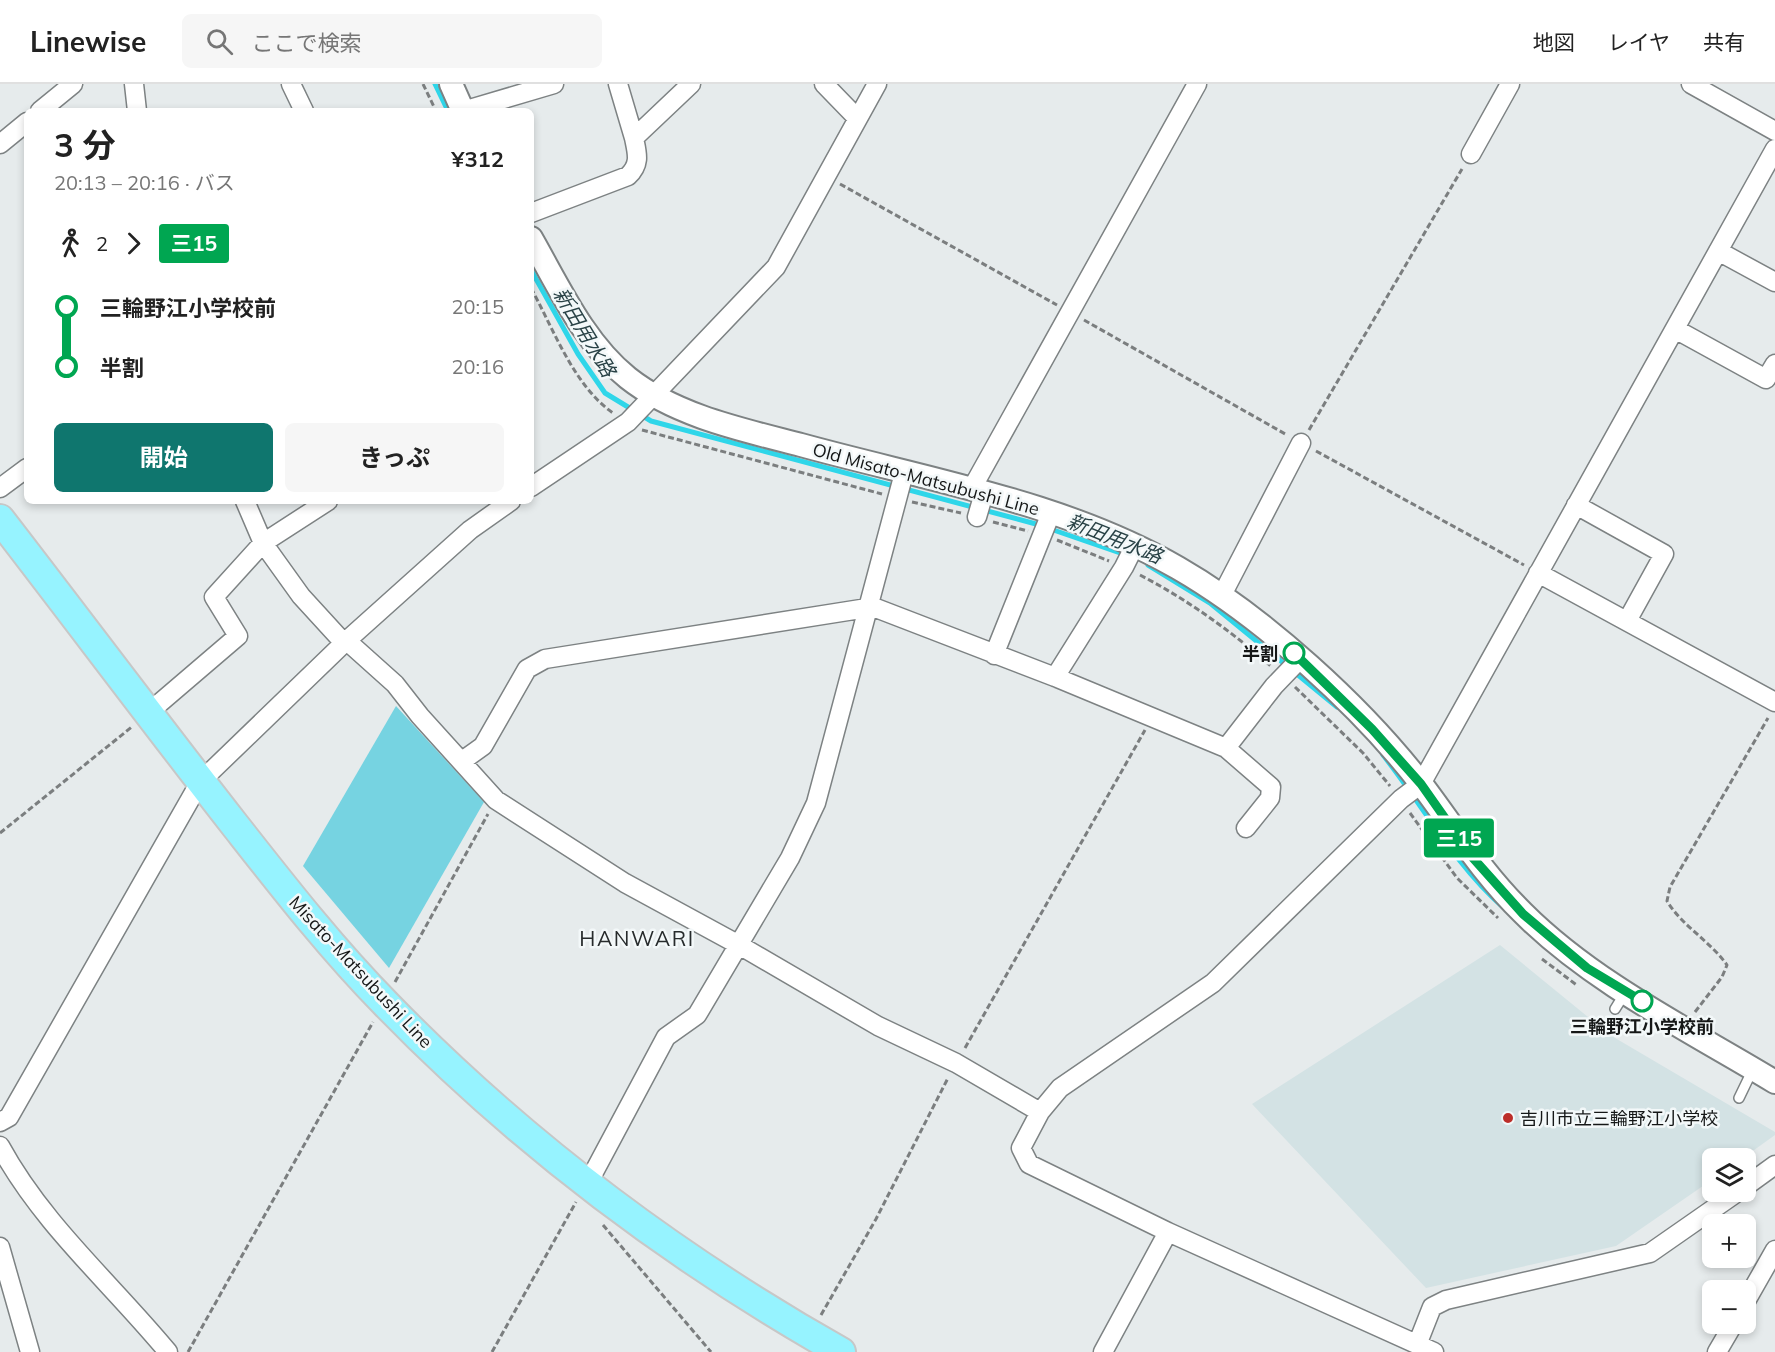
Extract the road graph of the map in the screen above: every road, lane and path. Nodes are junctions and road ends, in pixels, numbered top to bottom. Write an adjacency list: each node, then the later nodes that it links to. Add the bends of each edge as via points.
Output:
1 (73, 84): 14 (street)
2 (134, 84): 15 (street)
3 (291, 84): 16 (street)
4 (423, 84): 17 (path)
5 (451, 84): 18 (street)
6 (554, 84): 19 (street)
7 (618, 84): 23 (street)
8 (691, 84): 23 (street)
9 (824, 84): 20 (street)
10 (877, 84): 20 (street)
11 (1197, 84): 32 (street)
12 (1510, 84): 26 (street)
13 (1690, 84): 22 (street)
14 (44, 108)
15 (137, 108)
16 (303, 108)
17 (435, 108)
18 (462, 108)
19 (473, 108)
20 (857, 118): 27 (street)
21 (24, 124): 24 (street)
22 (1775, 131)
23 (634, 138): 28 (street, via 638,158 628,176)
24 (0, 144)
25 (1775, 149): 30 (street)
26 (1471, 154): 36 (path)
27 (828, 176): 32 (path); 35 (street, via 776,267)
28 (534, 212)
29 (534, 243): 35 (street, Old Misato-Matsubushi Line, via 591,340)
30 (1718, 251): 31 (street); 33 (street)
31 (1775, 282)
32 (1069, 311): 41 (street)
33 (1676, 329): 34 (street, via 1766,379); 45 (street)
34 (1775, 364)
35 (650, 401): 38 (street, Old Misato-Matsubushi Line, via 756,433); 39 (street, via 628,422)
36 (1301, 443): 51 (street)
37 (24, 470): 40 (street)
38 (900, 484): 41 (street, Old Misato-Matsubushi Line); 52 (street)
39 (534, 485)
40 (0, 488)
41 (978, 501): 47 (street, Old Misato-Matsubushi Line)
42 (246, 504): 48 (street)
43 (323, 504): 48 (street)
44 (502, 504): 54 (street)
45 (1576, 505): 50 (street); 53 (street, via 1664,554)
46 (0, 519): 59 (main road, Misato-Matsubushi Line)
47 (1047, 523): 49 (street, Old Misato-Matsubushi Line, via 1097,528); 55 (street)
48 (263, 543): 54 (street, via 301,596); 59 (street, via 214,597 238,636)
49 (1130, 555): 51 (street, Old Misato-Matsubushi Line); 57 (street)
50 (1538, 573): 53 (street); 64 (street)
51 (1222, 596): 56 (street, Old Misato-Matsubushi Line)
52 (868, 607): 55 (street); 62 (street, via 545,658 527,669 483,746); 68 (street, via 816,803 790,858)
53 (1627, 621): 58 (street)
54 (346, 642): 62 (street, via 394,684); 63 (street)
55 (994, 655): 57 (street)
56 (1292, 666): 61 (street); 64 (street, Old Misato-Matsubushi Line, via 1372,729)
57 (1055, 677): 60 (street)
58 (1772, 709): 70 (path, via 1670,887 1666,902 1727,965)
59 (148, 713): 63 (main road, Misato-Matsubushi Line); 67 (path)
60 (1154, 716): 61 (street); 71 (path)
61 (1226, 748): 66 (street, via 1271,787 1270,798)
62 (462, 760): 65 (street)
63 (200, 782): 69 (main road, Misato-Matsubushi Line, via 289,894); 76 (street, via 9,1117)
64 (1412, 791): 70 (street, Old Misato-Matsubushi Line, via 1523,914 1620,1000); 75 (street, via 1213,982 1060,1088)
65 (496, 800): 68 (street, via 625,884); 69 (path)
66 (1246, 828)
67 (0, 833)
68 (739, 945): 71 (street, via 878,1026); 80 (street, via 697,1015 666,1038)
69 (384, 1002): 80 (main road, Misato-Matsubushi Line, via 496,1109); 92 (path)
70 (1683, 1027): 72 (street, Old Misato-Matsubushi Line)
71 (956, 1063): 75 (street); 87 (path, via 876,1218)
72 (1753, 1069): 73 (street, Old Misato-Matsubushi Line); 74 (lane)
73 (1775, 1082)
74 (1739, 1098)
75 (1040, 1112): 83 (street, via 1021,1148 1029,1164)
76 (0, 1122)
77 (0, 1146): 91 (street, via 20,1183 72,1248)
78 (1775, 1165): 79 (street)
79 (1756, 1179)
80 (587, 1185): 87 (main road, Misato-Matsubushi Line, via 724,1282); 93 (path)
81 (1723, 1202): 89 (street, via 1650,1253 1446,1300 1432,1307)
82 (602, 1224): 94 (path)
83 (1168, 1232): 89 (street); 96 (street)
84 (0, 1247): 90 (street)
85 (1775, 1250): 86 (street)
86 (1756, 1283)
87 (809, 1334): 95 (main road, Misato-Matsubushi Line)
88 (1728, 1334): 98 (street)
89 (1417, 1345): 97 (street)
90 (30, 1352)
91 (168, 1352)
92 (188, 1352)
93 (492, 1352)
94 (711, 1352)
95 (841, 1352)
96 (1103, 1352)
97 (1434, 1352)
98 (1717, 1352)

